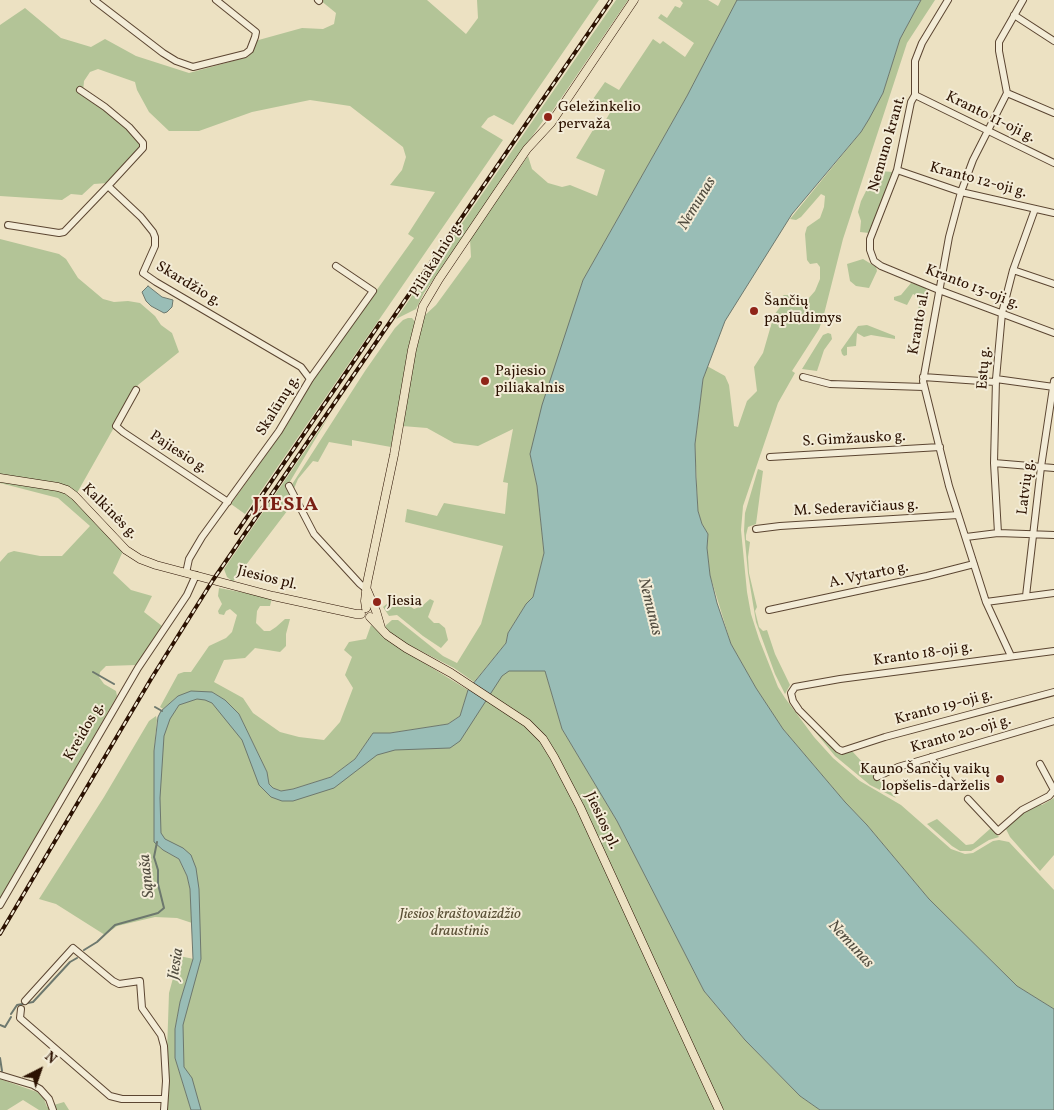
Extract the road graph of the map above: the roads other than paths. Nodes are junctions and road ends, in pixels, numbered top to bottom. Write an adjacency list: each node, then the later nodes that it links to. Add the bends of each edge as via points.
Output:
1 (94, 0): 6 (street)
2 (216, 0): 6 (street, via 256,32 250,50 193,67 176,61)
3 (634, 0): 52 (main road, Piliakalnio g., via 551,123 527,149 423,306)
4 (948, 0): 11 (street, Nemuno krant., via 915,61)
5 (1023, 0): 7 (street)
6 (103, 3)
7 (1014, 15): 8 (street); 10 (street, via 998,46)
8 (1054, 41)
9 (80, 90): 16 (street, via 129,127 143,143 143,148)
10 (1007, 93): 12 (street); 13 (street, Kranto al.)
11 (915, 95): 13 (street, Kranto 11-oji g.); 15 (street, Nemuno krant.)
12 (1054, 112)
13 (988, 131): 14 (street, Kranto 11-oji g.); 17 (street, Kranto al.)
14 (1054, 163)
15 (897, 170): 17 (street, Kranto 12-oji g.); 22 (street, Nemuno krant., via 870,239 874,261)
16 (108, 186): 20 (street, via 64,232); 30 (street, Skardžio g., via 153,232 155,246 143,273 301,367)
17 (961, 192): 18 (street, Kranto 12-oji g.); 25 (street, Kranto al.)
18 (1035, 209): 19 (street, Kranto 12-oji g.); 23 (street, Estų g.)
19 (1054, 213)
20 (8, 225)
21 (336, 266): 30 (street, Skalūnų g., via 374,291)
22 (881, 266): 25 (street, Kranto 13-oji g.)
23 (1013, 270): 24 (street); 26 (street, Estų g.)
24 (1054, 284)
25 (939, 290): 26 (street, Kranto 13-oji g.); 29 (street, Kranto al.)
26 (1002, 313): 27 (street, Kranto 13-oji g.); 31 (street, Estų g.)
27 (1054, 333)
28 (803, 377): 33 (street, via 830,384)
29 (923, 377): 31 (street); 33 (street, Kranto al.)
30 (310, 379): 42 (street, Skalūnų g., via 279,431)
31 (996, 381): 32 (street); 37 (street, Estų g.)
32 (1054, 385): 38 (street, Latvių g.)
33 (924, 387): 35 (street, Kranto al.)
34 (136, 390): 42 (street, Pajiesio g., via 116,426)
35 (940, 448): 36 (street, S. Gimžausko g.); 43 (street, Kranto al.)
36 (770, 456)
37 (994, 463): 38 (street); 45 (street, Estų g.)
38 (1042, 467): 39 (street); 46 (street, Latvių g.)
39 (1054, 468)
40 (0, 478): 50 (main road, Kalkinės g., via 67,490 126,550 140,559)
41 (289, 486): 52 (street, via 314,534)
42 (228, 502): 50 (street, Skalūnų g., via 194,550)
43 (958, 515): 44 (street, M. Sederavičiaus g.); 48 (street, Kranto al.)
44 (756, 529)
45 (998, 533): 46 (street); 48 (street)
46 (1033, 534): 47 (street); 54 (street, Latvių g.)
47 (1054, 535)
48 (966, 537): 49 (street, Kranto al.)
49 (974, 564): 55 (street, Kranto al.); 56 (street, A. Vytarto g.)
50 (186, 573): 51 (main road, Kalkinės g.)
51 (196, 575): 57 (main road, Jiesios pl., via 356,614); 70 (street, Kreidos g., via 133,676)
52 (366, 589): 57 (main road, Piliakalnio g.); 58 (main road)
53 (1054, 593): 54 (street)
54 (1026, 596): 55 (street)
55 (986, 602): 60 (street, Kranto al.)
56 (769, 610)
57 (363, 611): 58 (main road, Jiesios pl., via 365,619 370,617)
58 (381, 628): 77 (main road, Jiesios pl., via 406,648 504,708 536,730 543,739 598,846)
59 (1054, 651): 60 (street, Kranto 18-oji g.)
60 (1011, 656): 63 (street, Kranto 18-oji g., via 796,687 791,693 799,710)
61 (1054, 692): 63 (street, Kranto 19-oji g.)
62 (1054, 721): 64 (street, Kranto 20-oji g.)
63 (842, 751)
64 (931, 757): 66 (street, Kranto 20-oji g., via 898,766); 67 (street)
65 (1040, 764): 68 (street)
66 (877, 777)
67 (954, 786)
68 (1054, 790): 69 (street, via 1022,810 998,831)
69 (968, 799)
70 (0, 905)
71 (24, 1001): 74 (street, via 73,948 116,983 140,981 142,1008 161,1035 164,1046)
72 (21, 1009): 74 (street, via 20,1018 110,1096)
73 (0, 1075): 75 (street, via 40,1089)
74 (164, 1099): 76 (street)
75 (54, 1110)
76 (164, 1110)
77 (719, 1110)

